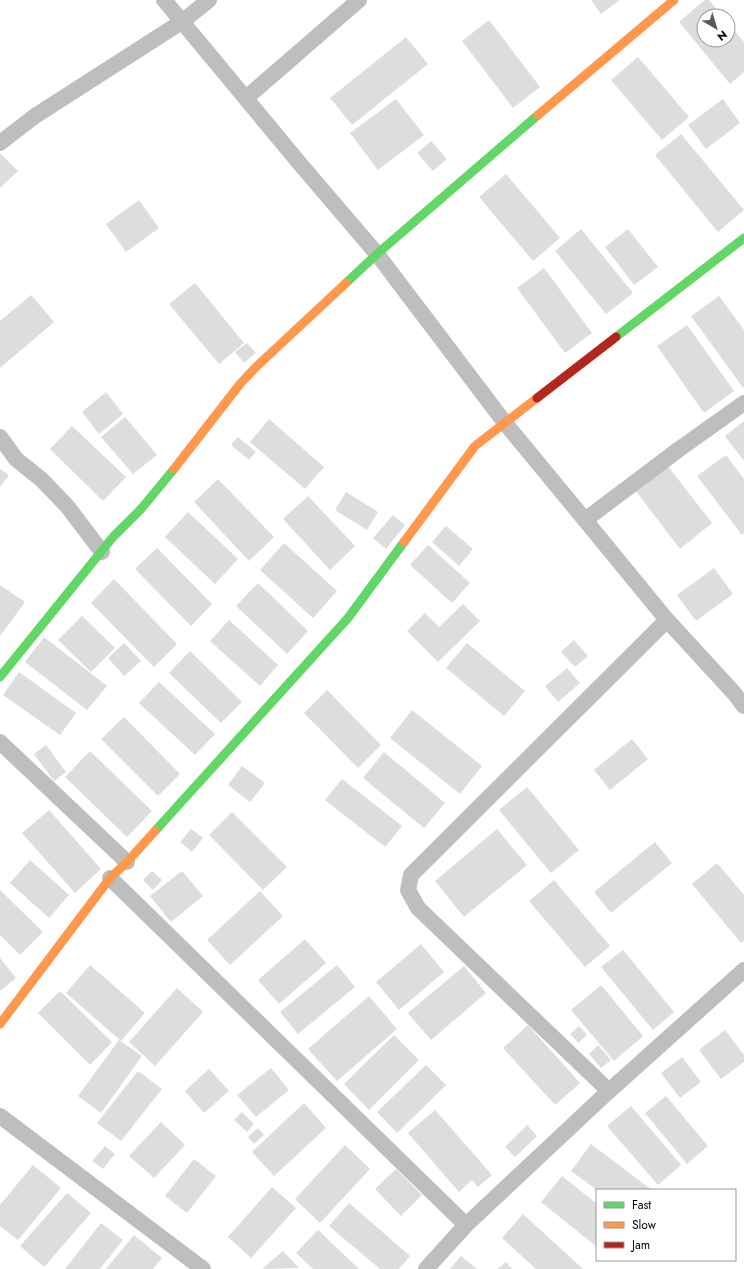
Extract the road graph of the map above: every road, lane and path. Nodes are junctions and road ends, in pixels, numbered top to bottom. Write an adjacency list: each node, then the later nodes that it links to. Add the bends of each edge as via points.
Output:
1 (164, 0): 5 (street)
2 (208, 0): 5 (street)
3 (359, 0): 6 (street)
4 (674, 0): 9 (street)
5 (183, 21): 6 (street); 7 (street, via 35,116)
6 (246, 98): 9 (street)
7 (0, 143)
8 (744, 238): 11 (street)
9 (378, 254): 11 (street); 14 (street, via 240,384 167,478)
10 (744, 403): 13 (street)
11 (505, 422): 13 (street); 20 (street, via 475,446 348,618)
12 (0, 437): 14 (street, via 16,459 42,480 67,506)
13 (585, 520): 15 (street)
14 (102, 552): 16 (street)
15 (667, 620): 17 (street); 24 (street, via 411,875 408,890 418,908)
16 (0, 677)
17 (739, 689): 18 (street)
18 (744, 706)
19 (0, 742): 20 (street)
20 (127, 862): 21 (street)
21 (110, 878): 23 (street); 26 (street)
22 (744, 970): 24 (street)
23 (0, 1024)
24 (609, 1091): 26 (street)
25 (0, 1116): 27 (street)
26 (466, 1225): 28 (street)
27 (203, 1269)
28 (426, 1269)

